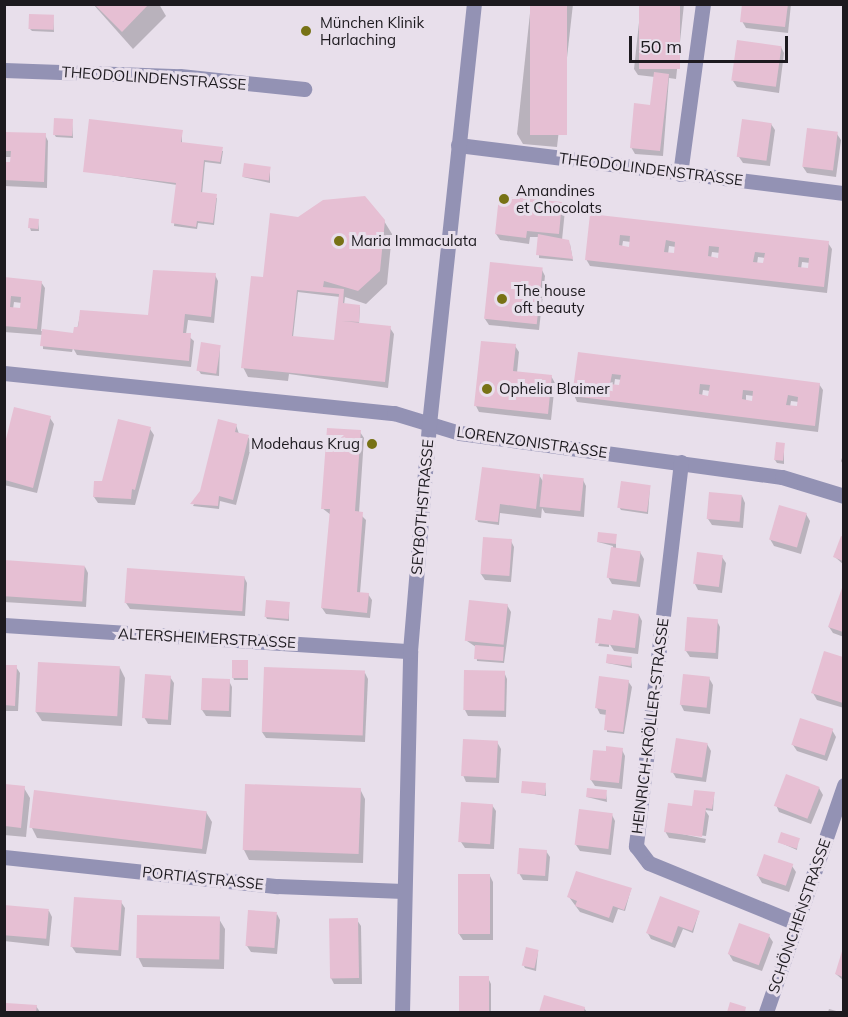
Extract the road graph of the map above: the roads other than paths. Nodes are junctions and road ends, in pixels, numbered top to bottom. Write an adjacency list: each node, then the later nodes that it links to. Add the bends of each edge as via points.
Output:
1 (474, 4): 5 (street, SEYBOTHSTRASSE)
2 (703, 4): 6 (street)
3 (4, 70): 4 (street, THEODOLINDENSTRASSE, via 180,76)
4 (304, 89)
5 (458, 145): 6 (street, THEODOLINDENSTRASSE); 9 (street, SEYBOTHSTRASSE)
6 (680, 174): 7 (street, THEODOLINDENSTRASSE)
7 (843, 193)
8 (4, 373): 9 (street, LORENZONISTRASSE, via 394,413)
9 (429, 424): 10 (street, LORENZONISTRASSE, via 464,434); 13 (street, SEYBOTHSTRASSE)
10 (681, 462): 11 (street, LORENZONISTRASSE, via 784,477); 17 (street, HEINRICH-KRÖLLER-STRASSE, via 636,846 649,863)
11 (843, 496)
12 (4, 626): 13 (street, ALTERSHEIMERSTRASSE)
13 (410, 651): 16 (street, SEYBOTHSTRASSE)
14 (843, 785): 17 (street, SCHÖNCHENSTRASSE)
15 (4, 857): 16 (street, PORTIASTRASSE, via 266,885)
16 (403, 891): 18 (street, SEYBOTHSTRASSE)
17 (796, 923): 19 (street, SCHÖNCHENSTRASSE)
18 (402, 1012)
19 (766, 1012)

